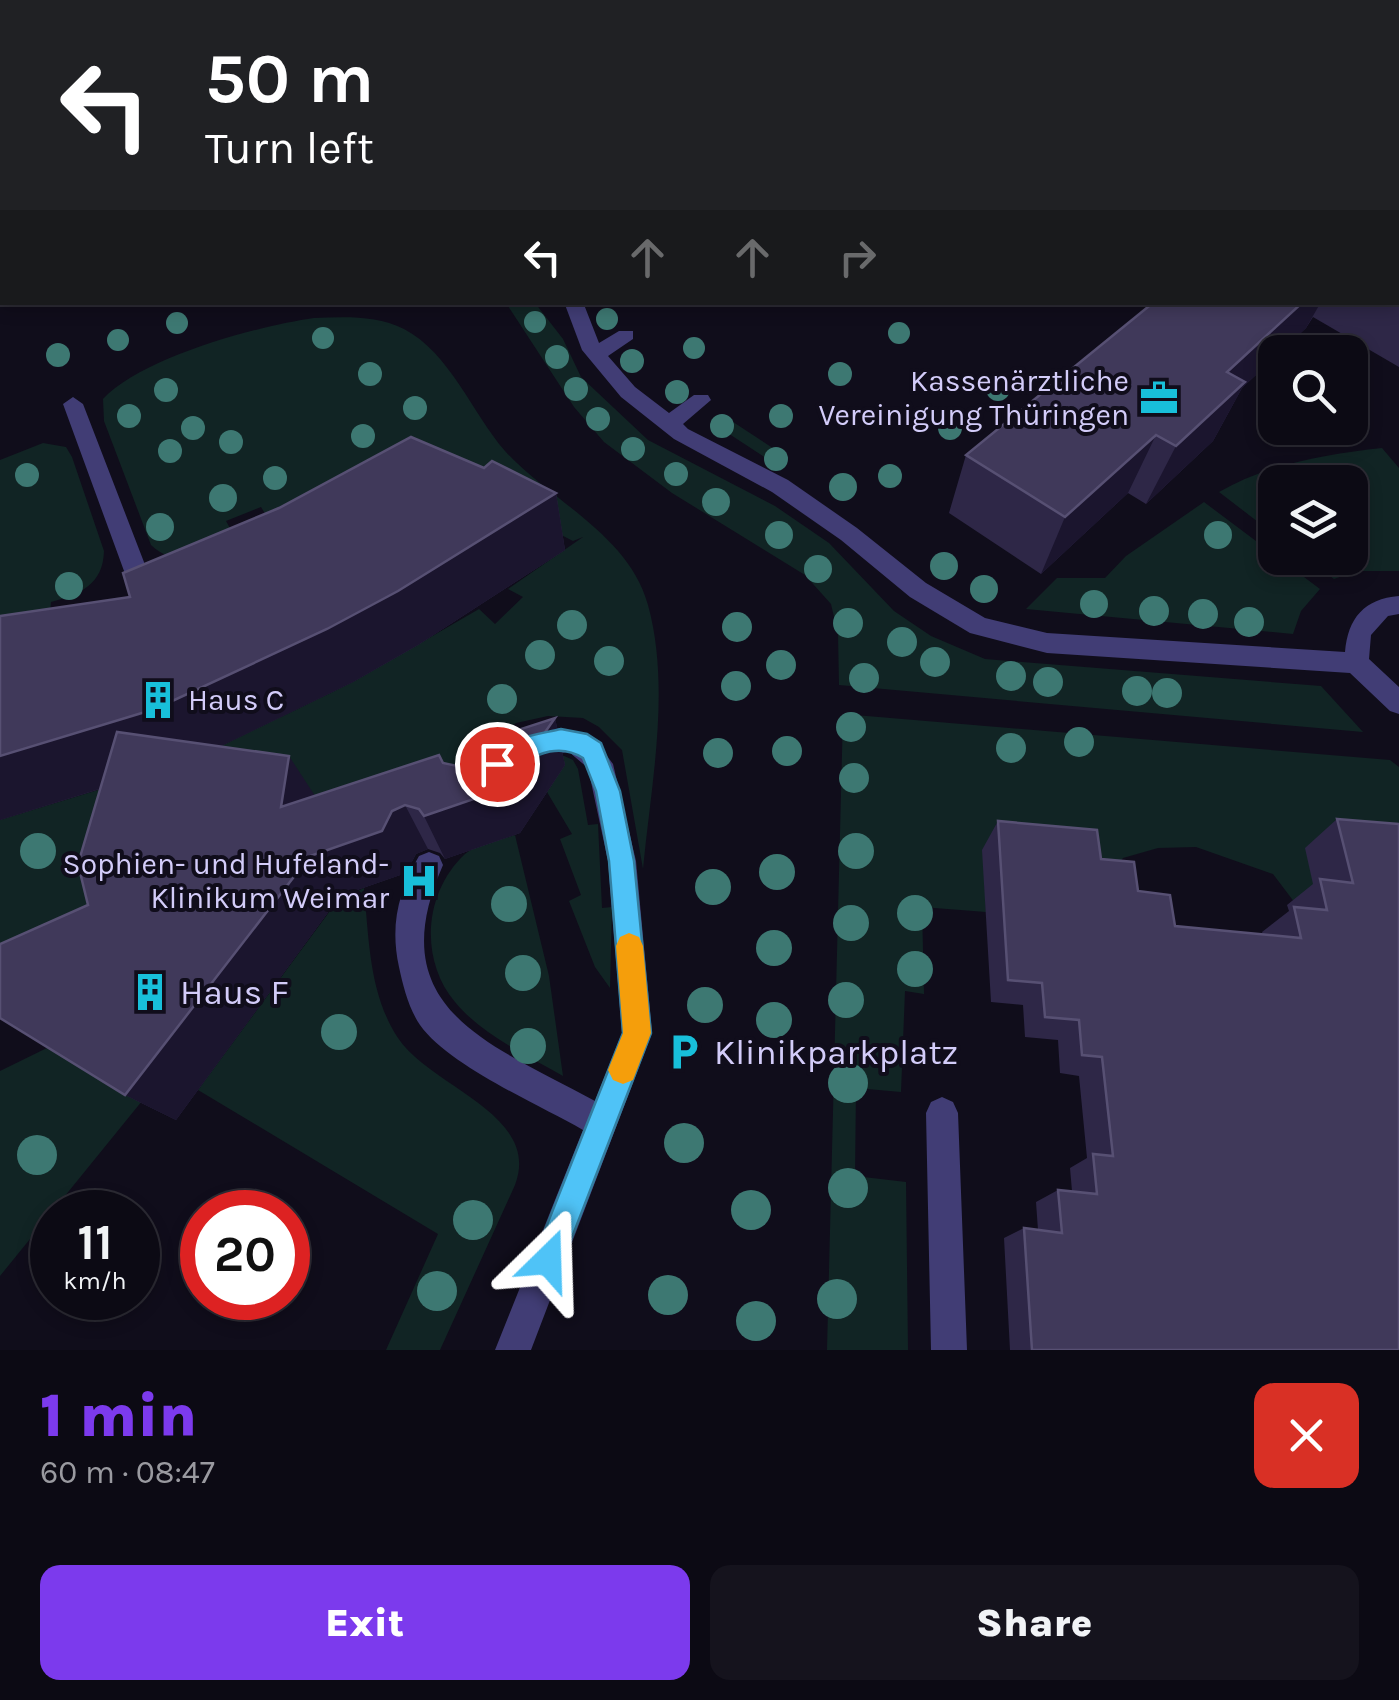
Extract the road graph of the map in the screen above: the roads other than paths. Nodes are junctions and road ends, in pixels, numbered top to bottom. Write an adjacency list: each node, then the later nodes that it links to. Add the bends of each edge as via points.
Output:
1 (570, 307): 3 (street)
2 (626, 335): 3 (street)
3 (596, 354): 6 (street, via 628,392)
4 (701, 400): 6 (street)
5 (73, 404): 9 (street)
6 (669, 424): 8 (street)
7 (804, 470): 8 (street)
8 (783, 488): 11 (street, via 918,590 979,626 1047,642)
9 (147, 601)
10 (1399, 605): 11 (street, via 1381,607 1358,632)
11 (1356, 663): 12 (street)
12 (1399, 702)
13 (506, 757): 16 (street, via 539,742 578,742 592,751 608,791 622,861 637,1033)
14 (429, 865): 16 (street, via 408,912 417,984 432,1016 454,1036)
15 (942, 1113): 18 (street)
16 (602, 1123): 17 (street)
17 (513, 1350)
18 (950, 1350)

